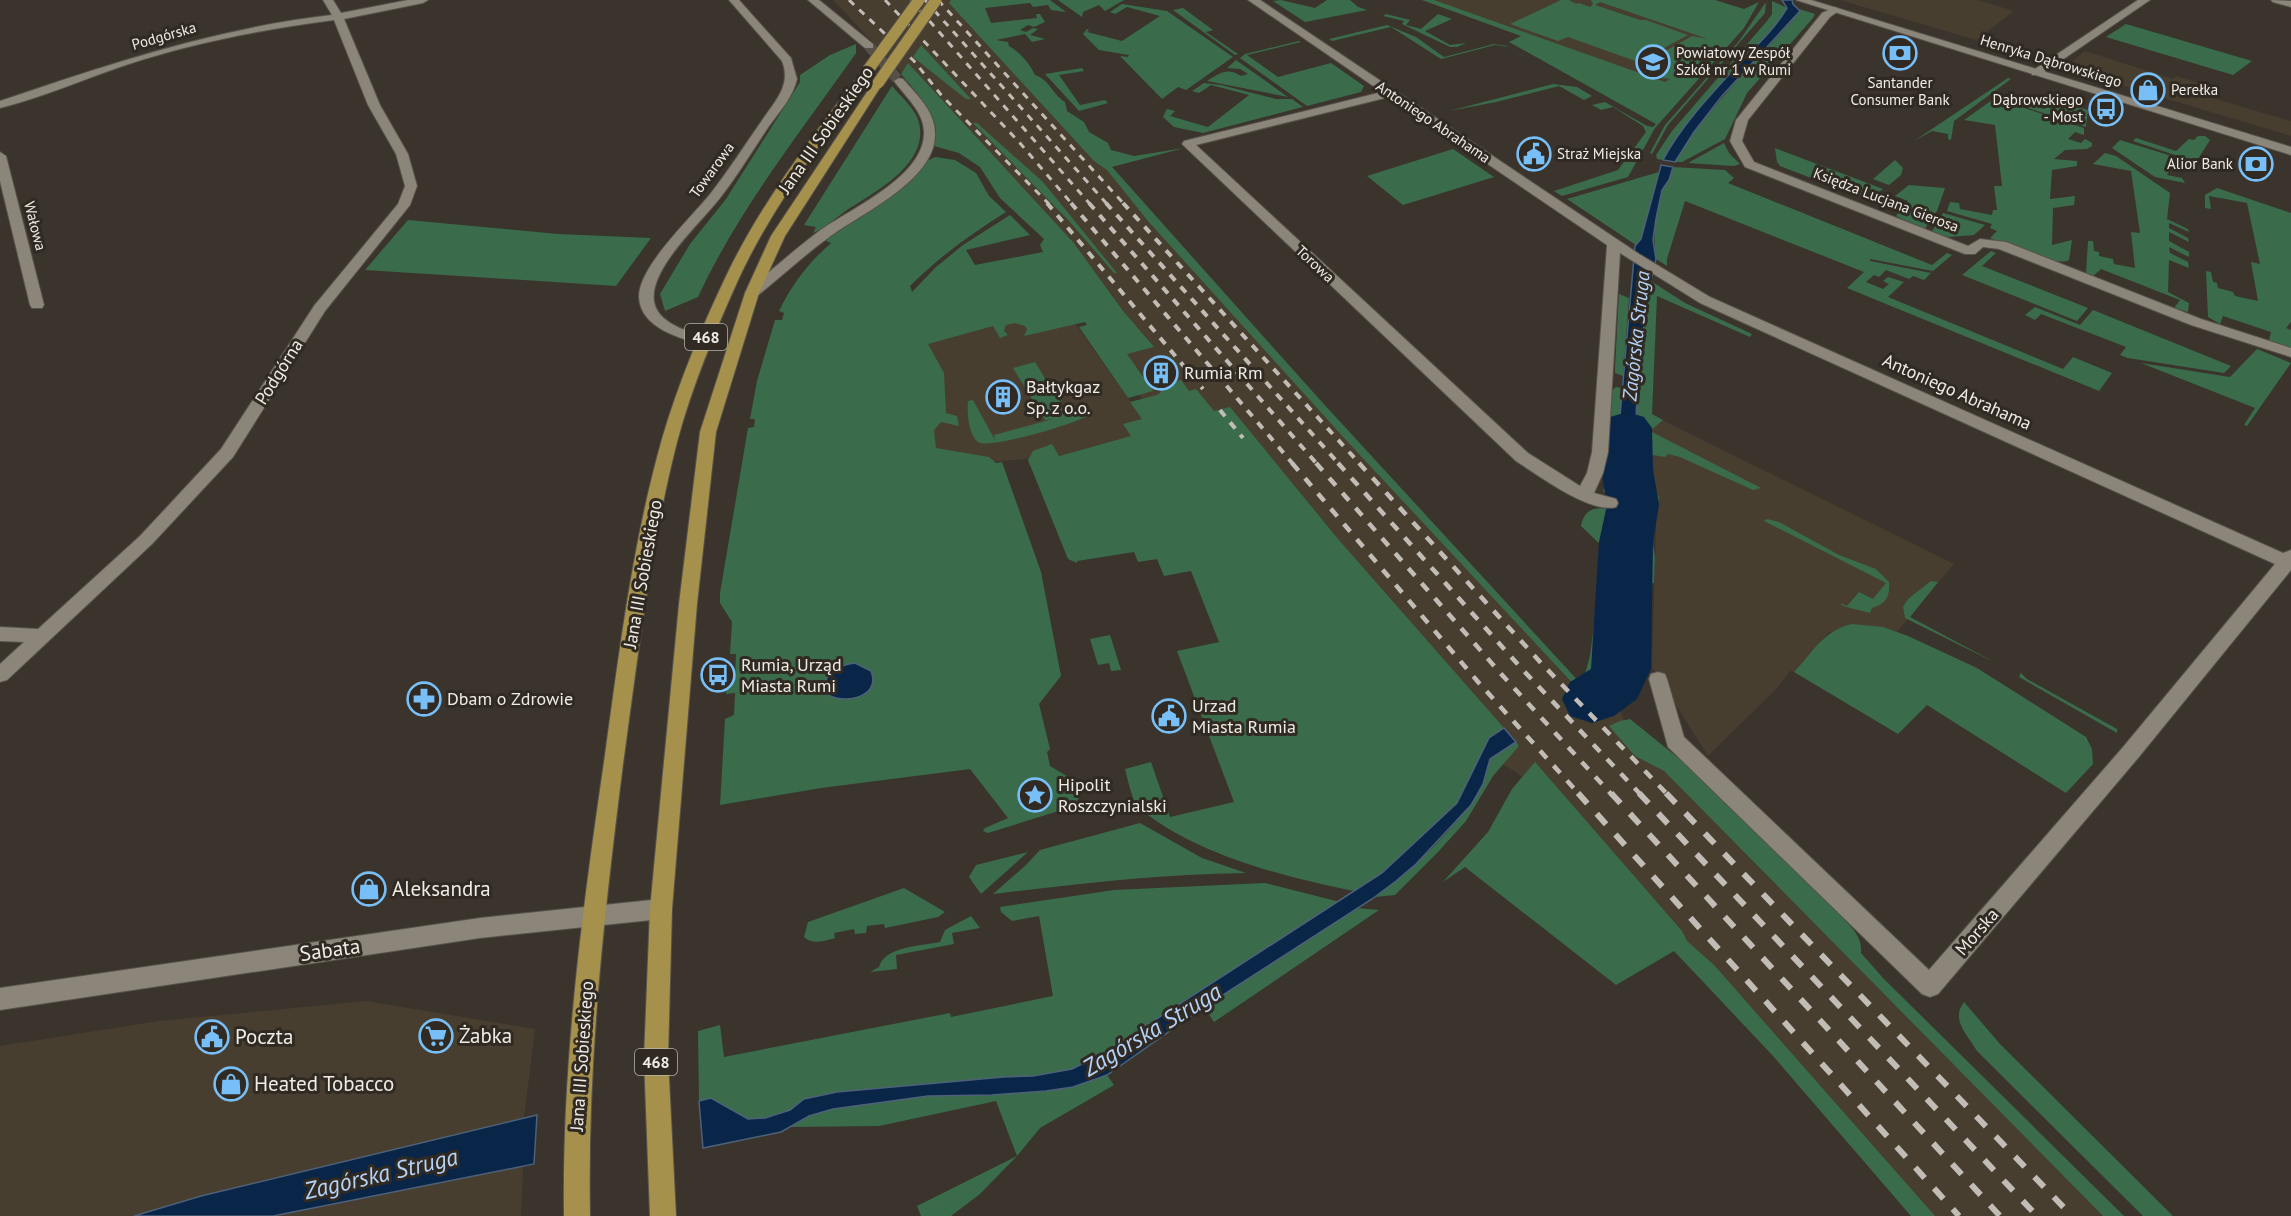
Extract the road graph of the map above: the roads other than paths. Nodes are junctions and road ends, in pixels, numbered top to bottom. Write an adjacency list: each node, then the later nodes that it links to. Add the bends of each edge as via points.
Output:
1 (328, 0): 13 (street, Podgórna)
2 (423, 0): 13 (street, Podgórska)
3 (734, 0): 24 (street, Towarowa, via 787,60 792,81 742,158 668,252 648,285 648,307 657,320 684,336)
4 (813, 0): 14 (street)
5 (919, 0): 24 (main road, Jana III Sobieskiego / 468, bridge, via 806,154 738,267)
6 (936, 0): 22 (main road, Jana III Sobieskiego / 468, bridge, via 778,236)
7 (1253, 0): 17 (street, Antoniego Abrahama)
8 (1801, 0): 12 (street, Henryka Dąbrowskiego)
9 (2145, 0): 15 (street)
10 (2276, 0): 11 (street)
11 (2291, 4)
12 (1835, 10): 15 (street, Henryka Dąbrowskiego); 25 (street, Księdza Lucjana Gierosa, via 1826,15 1742,120 1736,141 1749,164 1970,251 1980,243 2001,245 2196,322)
13 (338, 17): 18 (street, Podgórska, via 226,34 128,61); 30 (street, Podgórna, via 374,105 402,154 411,186 404,205 319,309 227,453 146,540)
14 (869, 46)
15 (2036, 73): 19 (street, Henryka Dąbrowskiego)
16 (898, 81): 22 (street, via 930,126 930,140 918,164 895,186 822,236)
17 (1391, 93): 21 (street, Antoniego Abrahama); 26 (street, Torowa, via 1188,144 1522,458)
18 (2, 104)
19 (2291, 151)
20 (0, 156): 23 (street, Wałowa)
21 (1614, 243): 26 (street, via 1600,452); 28 (street, Antoniego Abrahama, via 1705,300)
22 (752, 293): 33 (main road, Jana III Sobieskiego / 468, via 708,432)
23 (37, 305)
24 (705, 341): 34 (main road, Jana III Sobieskiego / 468, via 670,443 650,522)
25 (2291, 353)
26 (1584, 496): 27 (street, Torowa)
27 (1610, 503)
28 (2289, 560): 32 (street, Morska, via 1930,986 1676,741)
29 (0, 634): 30 (street)
30 (43, 636): 31 (street, Podgórna)
31 (0, 675)
32 (1658, 679)
33 (661, 909): 34 (street, Sabata); 37 (main road, Jana III Sobieskiego / 468, via 656,1058)
34 (594, 915): 35 (street, Sabata, via 480,928); 36 (main road, Jana III Sobieskiego / 468, via 580,1035)
35 (0, 999)
36 (577, 1216)
37 (663, 1216)

